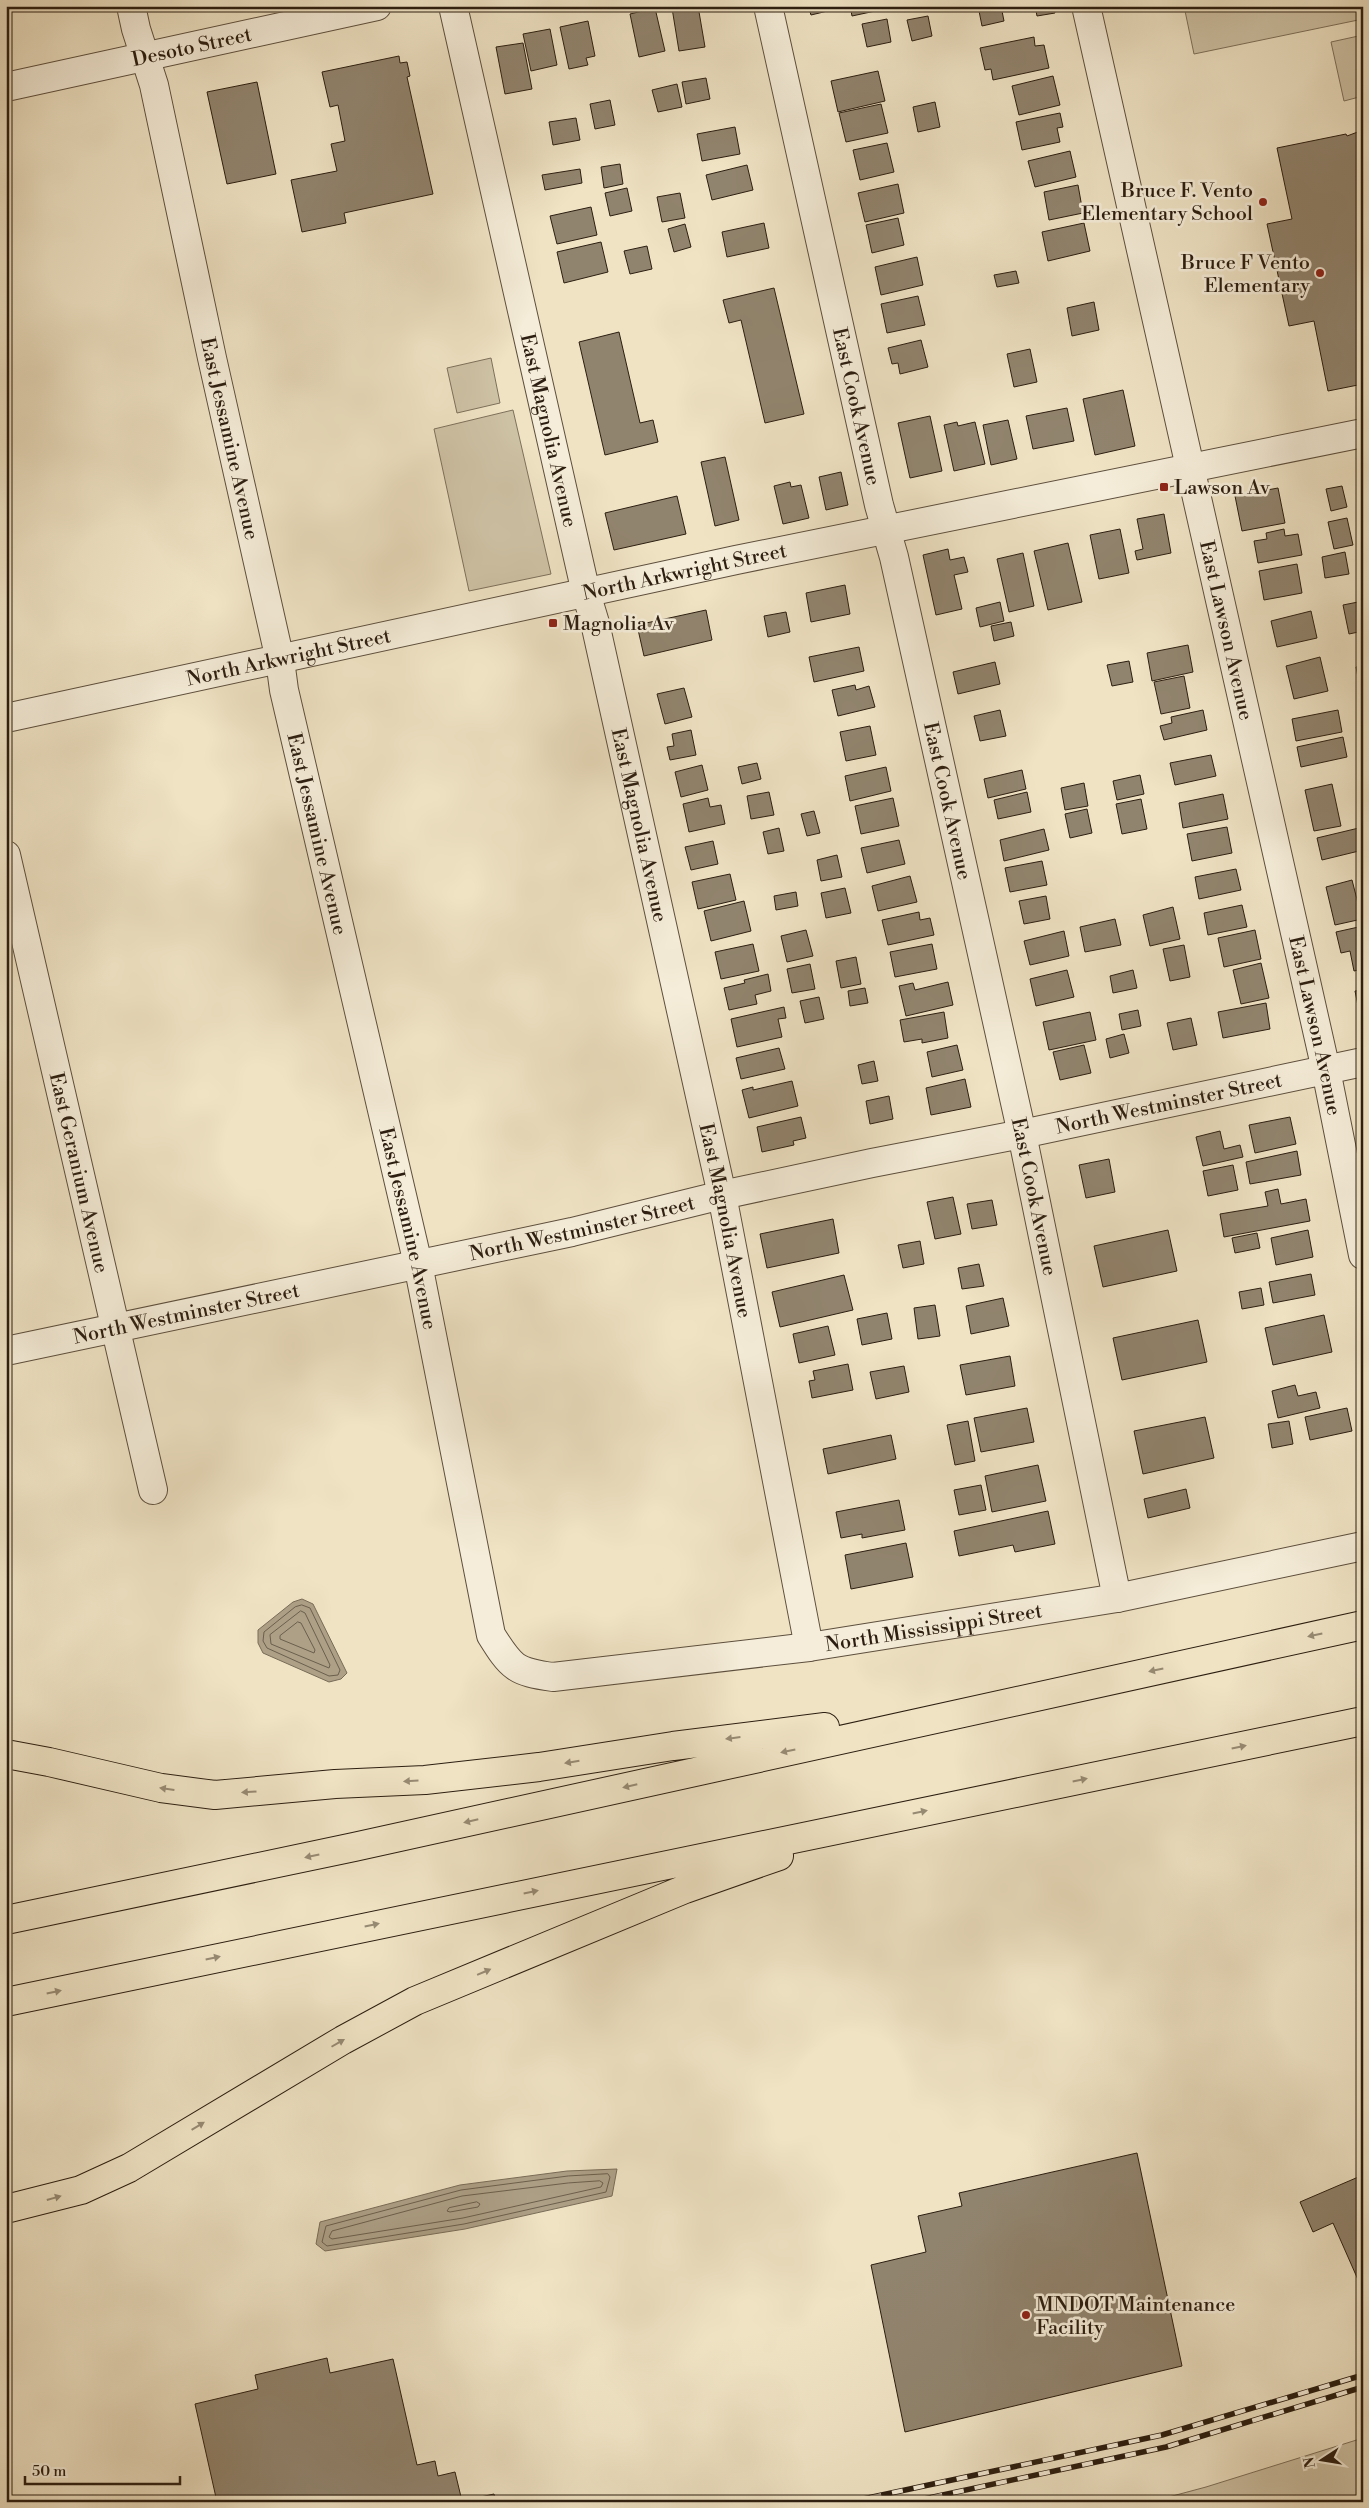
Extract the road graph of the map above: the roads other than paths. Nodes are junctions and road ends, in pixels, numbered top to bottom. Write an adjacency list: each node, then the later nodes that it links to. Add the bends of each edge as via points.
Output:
1 (131, 6): 6 (street, East Jessamine Avenue)
2 (377, 6): 6 (street, Desoto Street)
3 (453, 6): 11 (street, East Magnolia Avenue)
4 (768, 6): 10 (street, East Cook Avenue)
5 (1086, 6): 9 (street, East Lawson Avenue)
6 (145, 56): 7 (street, Desoto Street); 12 (street, East Jessamine Avenue)
7 (6, 87)
8 (1363, 433): 9 (street, North Arkwright Street)
9 (1191, 469): 10 (street, North Arkwright Street); 16 (street, East Lawson Avenue)
10 (887, 530): 11 (street, North Arkwright Street); 17 (street, East Cook Avenue)
11 (586, 593): 12 (street, North Arkwright Street); 18 (street, East Magnolia Avenue)
12 (280, 660): 13 (street, North Arkwright Street); 20 (street, East Jessamine Avenue, via 284,690)
13 (6, 718)
14 (6, 855): 21 (street, East Geranium Avenue)
15 (1363, 1062): 16 (street, North Westminster Street)
16 (1326, 1070): 17 (street, North Westminster Street); 19 (street, East Lawson Avenue)
17 (1022, 1134): 18 (street, North Westminster Street); 25 (street, East Cook Avenue)
18 (722, 1195): 20 (street, North Westminster Street, via 572,1232); 27 (street, East Magnolia Avenue)
19 (1363, 1255)
20 (418, 1264): 21 (street, North Westminster Street); 28 (street, East Jessamine Avenue, via 491,1635)
21 (116, 1328): 22 (street, North Westminster Street); 23 (street, East Geranium Avenue)
22 (6, 1351)
23 (152, 1490)
24 (1363, 1546): 25 (street, North Mississippi Street)
25 (1116, 1598): 27 (street, North Mississippi Street)
26 (1363, 1625): 29 (highway, one-way to 29)
27 (809, 1647): 28 (street, North Mississippi Street, via 553,1677 526,1673)
28 (506, 1659)
29 (990, 1707): 31 (highway, one-way to 31, via 425,1780 215,1795 152,1786); 33 (highway, one-way to 33, via 345,1850)
30 (1363, 1721): 32 (highway, one-way to 30)
31 (6, 1754)
32 (873, 1822): 34 (highway, one-way to 32); 35 (highway, one-way to 32, via 81,2190 129,2168 343,2040 415,2002 685,1889)
33 (6, 1920)
34 (6, 2002)
35 (6, 2209)

